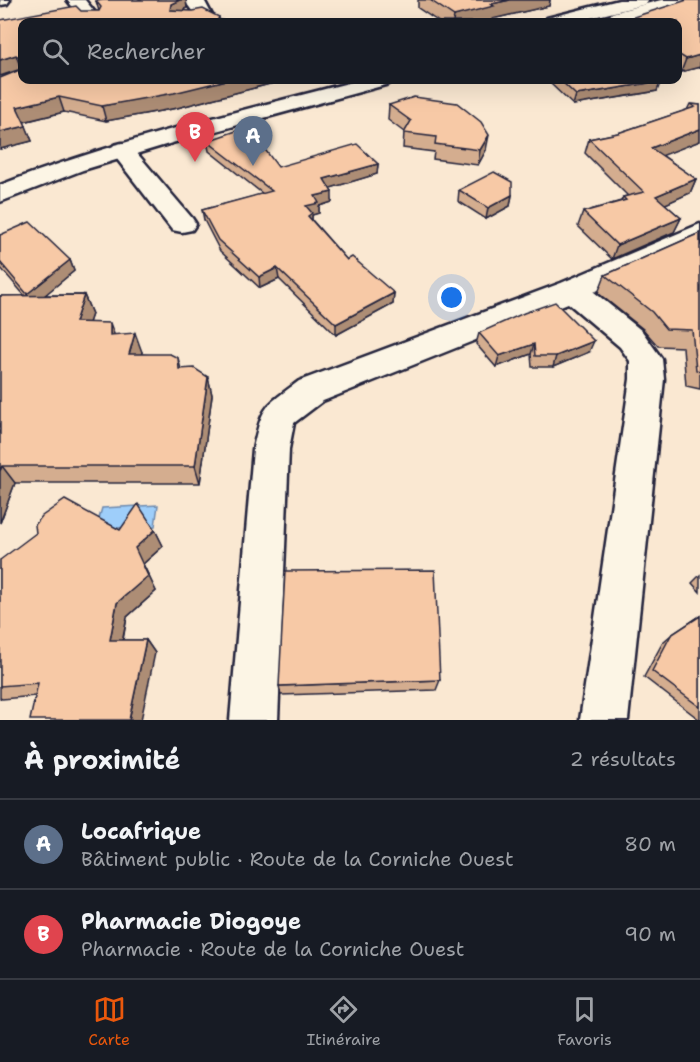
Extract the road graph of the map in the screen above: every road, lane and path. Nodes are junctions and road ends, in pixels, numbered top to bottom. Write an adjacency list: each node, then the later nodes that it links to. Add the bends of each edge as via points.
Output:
1 (76, 0): 5 (main road)
2 (193, 0): 6 (main road, via 203,15)
3 (640, 0): 7 (main road)
4 (681, 0): 8 (main road)
5 (91, 18)
6 (194, 18)
7 (570, 18)
8 (611, 18)
9 (321, 84): 12 (main road, via 154,127)
10 (367, 84): 11 (main road)
11 (122, 150): 13 (main road); 14 (main road)
12 (0, 176)
13 (0, 194)
14 (182, 224)
15 (700, 233): 16 (main road)
16 (572, 290): 17 (main road, via 311,391 278,416 271,448); 18 (main road, via 631,339 645,358 647,379)
17 (254, 720)
18 (604, 720)

